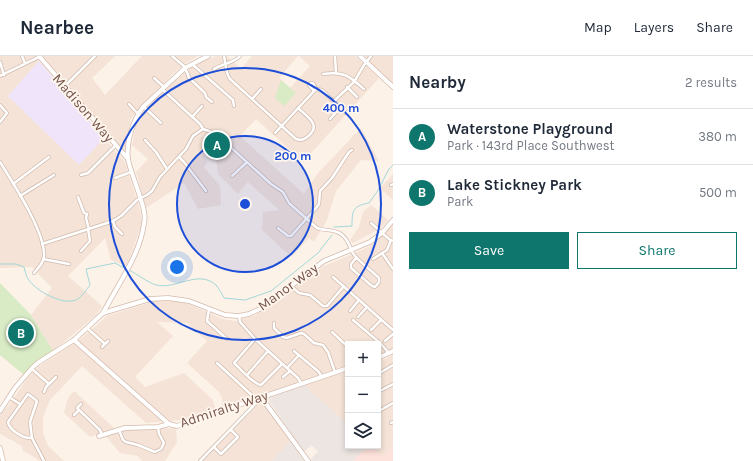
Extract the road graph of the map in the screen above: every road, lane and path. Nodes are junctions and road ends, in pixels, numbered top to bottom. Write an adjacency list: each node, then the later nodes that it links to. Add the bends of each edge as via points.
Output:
1 (22, 56): 13 (street)
2 (39, 56): 13 (street); 24 (street, Madison Way)
3 (95, 56): 24 (street)
4 (172, 56): 16 (street)
5 (208, 56): 14 (street)
6 (224, 56): 15 (street)
7 (240, 56): 15 (street)
8 (335, 56): 18 (street)
9 (360, 56): 12 (street)
10 (371, 56): 12 (street)
11 (0, 62): 20 (street)
12 (366, 62): 23 (street); 26 (street)
13 (25, 63): 20 (street)
14 (192, 64): 16 (street); 37 (street, via 232,100)
15 (226, 64): 17 (street); 31 (street, via 226,72 230,79)
16 (185, 68): 27 (street); 33 (street, via 188,78)
17 (214, 69)
18 (336, 72): 19 (street); 23 (street, via 346,74)
19 (323, 74)
20 (4, 75): 21 (street)
21 (0, 76)
22 (154, 78): 27 (street)
23 (355, 80): 25 (street); 29 (street)
24 (65, 86): 51 (street, Madison Way)
25 (348, 87): 30 (street); 32 (street)
26 (393, 87)
27 (163, 88): 38 (street); 43 (street)
28 (261, 89): 31 (street)
29 (364, 89)
30 (357, 97)
31 (252, 99): 47 (street)
32 (334, 101): 39 (street); 41 (street, via 322,90 316,89)
33 (212, 102)
34 (129, 104): 42 (street)
35 (0, 105): 45 (street, via 7,113)
36 (202, 106): 43 (street)
37 (234, 106)
38 (144, 107): 42 (street); 46 (street)
39 (341, 107): 40 (street, via 348,113); 44 (street)
40 (354, 107)
41 (298, 108): 47 (street); 47 (street, via 312,122 314,130 301,140 296,139)
42 (138, 114): 55 (street, via 131,130)
43 (192, 116): 48 (street)
44 (330, 119)
45 (0, 122)
46 (161, 123)
47 (282, 126): 49 (street)
48 (204, 130): 54 (street, via 193,136); 57 (street, via 215,133)
49 (275, 133)
50 (145, 140): 58 (street)
51 (116, 145): 55 (street, Madison Way); 61 (street, via 88,173)
52 (352, 150): 69 (street, via 320,191 319,204)
53 (49, 157): 64 (street)
54 (178, 157): 58 (street); 65 (street)
55 (128, 159): 59 (street)
56 (0, 162): 64 (street)
57 (247, 162): 62 (street); 69 (street, via 283,192 289,204)
58 (167, 169): 68 (street, via 152,191)
59 (132, 171): 63 (street); 68 (street)
60 (54, 175): 66 (street)
61 (81, 175)
62 (232, 176)
63 (115, 178)
64 (14, 184): 66 (street)
65 (206, 191)
66 (20, 196): 78 (street)
67 (78, 196): 74 (street, via 84,213 87,214)
68 (141, 198): 71 (street); 95 (street, via 144,224 130,265)
69 (307, 219): 73 (street, via 291,237); 79 (street, via 317,228 341,234)
70 (393, 220): 75 (street, Manor Way)
71 (113, 221): 74 (street); 76 (street)
72 (372, 223): 75 (street)
73 (278, 228)
74 (88, 229): 78 (street); 80 (street, via 90,241)
75 (382, 233): 77 (street); 79 (street, Manor Way, via 370,242)
76 (122, 234)
77 (392, 240): 81 (street)
78 (42, 244): 83 (street)
79 (352, 249): 82 (street); 89 (street, Manor Way, via 324,261)
80 (81, 251)
81 (382, 253): 84 (street); 86 (street)
82 (356, 258): 82 (street, via 351,268 374,287 379,278)
83 (43, 259): 85 (street); 87 (street)
84 (373, 259)
85 (69, 264)
86 (393, 269)
87 (34, 273)
88 (333, 277): 90 (street)
89 (291, 286): 90 (street, via 299,293 310,295 323,306 327,306); 96 (street, Manor Way, via 262,308)
90 (344, 286): 91 (street)
91 (359, 300): 92 (street); 94 (street)
92 (367, 307): 97 (street); 99 (street)
93 (209, 309): 95 (street, Manor Way, via 189,301 168,298 150,299); 96 (street, Manor Way, via 225,315); 106 (street, via 207,321)
94 (350, 311)
95 (103, 313): 101 (street, Manor Way)
96 (239, 316): 107 (street, via 240,322)
97 (358, 317)
98 (353, 320): 116 (street)
99 (381, 320): 102 (street); 103 (street)
100 (274, 324): 126 (street, via 274,328 283,337 304,334 314,343 323,345)
101 (87, 328): 108 (street, Manor Way); 111 (street)
102 (371, 330)
103 (393, 330)
104 (332, 332): 112 (street)
105 (393, 334): 110 (street)
106 (227, 339)
107 (255, 339): 114 (street); 128 (street, via 234,363)
108 (74, 340): 123 (street, Manor Way); 146 (street)
109 (108, 341): 111 (street)
110 (385, 341)
111 (105, 344): 113 (street)
112 (345, 344)
113 (102, 347)
114 (268, 351): 120 (street); 128 (street)
115 (294, 351): 117 (street)
116 (391, 352): 118 (street)
117 (299, 355): 122 (street); 129 (street)
118 (381, 357)
119 (217, 363): 138 (street)
120 (282, 364): 122 (street); 128 (street, via 261,384)
121 (393, 365): 127 (street)
122 (287, 368): 125 (street)
123 (32, 369): 133 (street); 137 (street, Manor Way)
124 (345, 369): 126 (street, Admiralty Way)
125 (290, 371): 131 (street); 132 (street)
126 (335, 372): 129 (street, Admiralty Way)
127 (381, 372)
128 (247, 374)
129 (321, 376): 132 (street, Admiralty Way)
130 (56, 377): 133 (street)
131 (283, 377)
132 (301, 383): 138 (street, Admiralty Way)
133 (48, 384): 136 (street)
134 (393, 384): 135 (street)
135 (381, 390)
136 (44, 392)
137 (10, 397): 140 (street); 144 (street, Manor Way)
138 (259, 398): 146 (street, Admiralty Way, via 177,426); 149 (street); 157 (street)
139 (393, 403): 143 (street)
140 (20, 404): 151 (street, via 8,422 9,427 27,438); 151 (street, via 30,394 37,400 30,422)
141 (81, 404): 142 (street, via 77,408)
142 (79, 410): 145 (street); 150 (street, via 100,430)
143 (381, 410)
144 (0, 411)
145 (74, 415)
146 (169, 424): 147 (street, Admiralty Way)
147 (158, 427): 148 (street, Admiralty Way); 148 (street, via 164,443 158,452 126,442)
148 (119, 429): 150 (street, Admiralty Way)
149 (231, 430): 152 (street); 152 (street, via 238,437 221,454)
150 (100, 436)
151 (32, 438): 155 (street)
152 (214, 447): 156 (street)
153 (0, 448): 154 (street)
154 (3, 461)
155 (44, 461)
156 (200, 461)
157 (308, 461)

